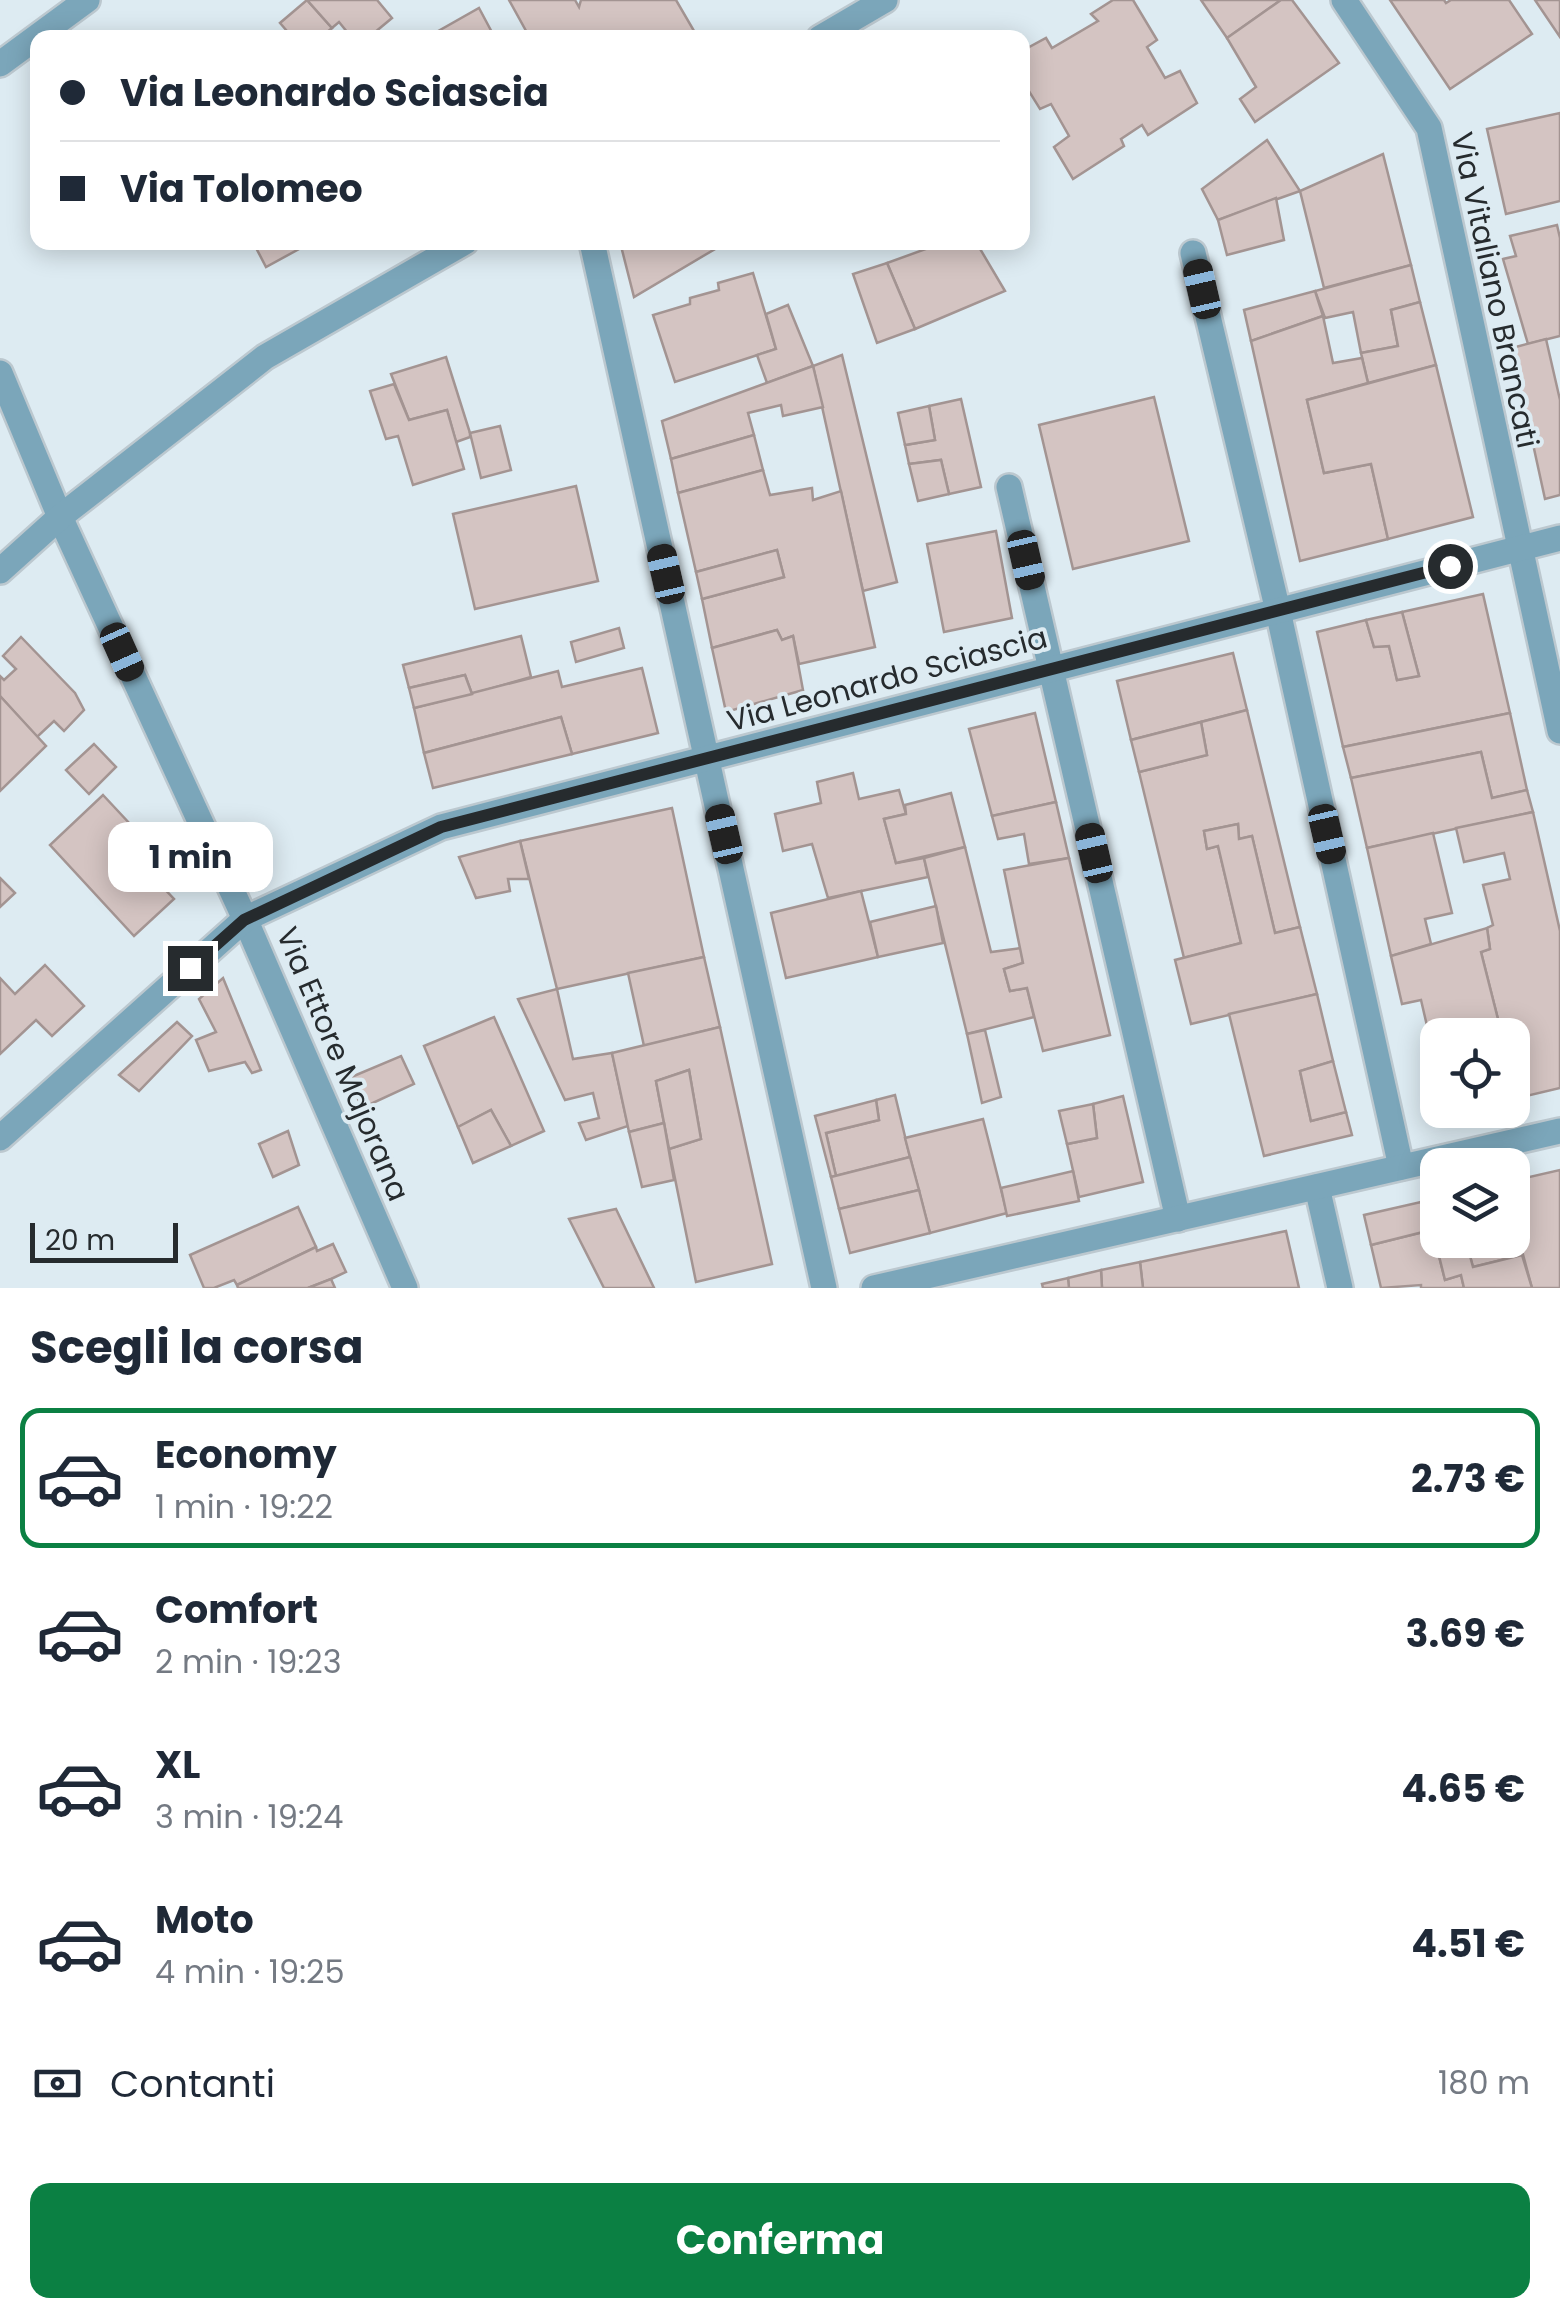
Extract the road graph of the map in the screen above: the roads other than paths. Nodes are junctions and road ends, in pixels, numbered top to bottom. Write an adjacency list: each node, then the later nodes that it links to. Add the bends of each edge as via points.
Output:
1 (86, 0): 4 (street)
2 (886, 0): 5 (street)
3 (1344, 0): 15 (street, Via Vitaliano Brancati, via 1428,128)
4 (46, 30)
5 (834, 30)
6 (30, 42): 7 (street)
7 (0, 64)
8 (451, 250): 13 (street, via 265,358)
9 (594, 250): 20 (street)
10 (1193, 253): 17 (street)
11 (0, 373): 13 (street, Via Ettore Majorana)
12 (1009, 487): 18 (street)
13 (60, 518): 16 (street); 21 (street, Via Ettore Majorana)
14 (1560, 538): 15 (street, Via Leonardo Sciascia)
15 (1518, 548): 17 (street, Via Leonardo Sciascia); 19 (street, Via Vitaliano Brancati)
16 (0, 572)
17 (1278, 611): 18 (street, Via Leonardo Sciascia); 24 (street)
18 (1052, 670): 20 (street, Via Leonardo Sciascia); 26 (street)
19 (1560, 731)
20 (707, 759): 21 (street, Via Leonardo Sciascia, via 441,827); 29 (street)
21 (244, 920): 23 (street, Via Leonardo Sciascia); 28 (street, Via Ettore Majorana)
22 (1560, 1131): 24 (street)
23 (0, 1138)
24 (1401, 1167): 25 (street)
25 (1316, 1187): 26 (street); 31 (street)
26 (1178, 1218): 27 (street)
27 (906, 1284): 30 (street)
28 (405, 1288)
29 (824, 1288)
30 (874, 1288)
31 (1340, 1288)

